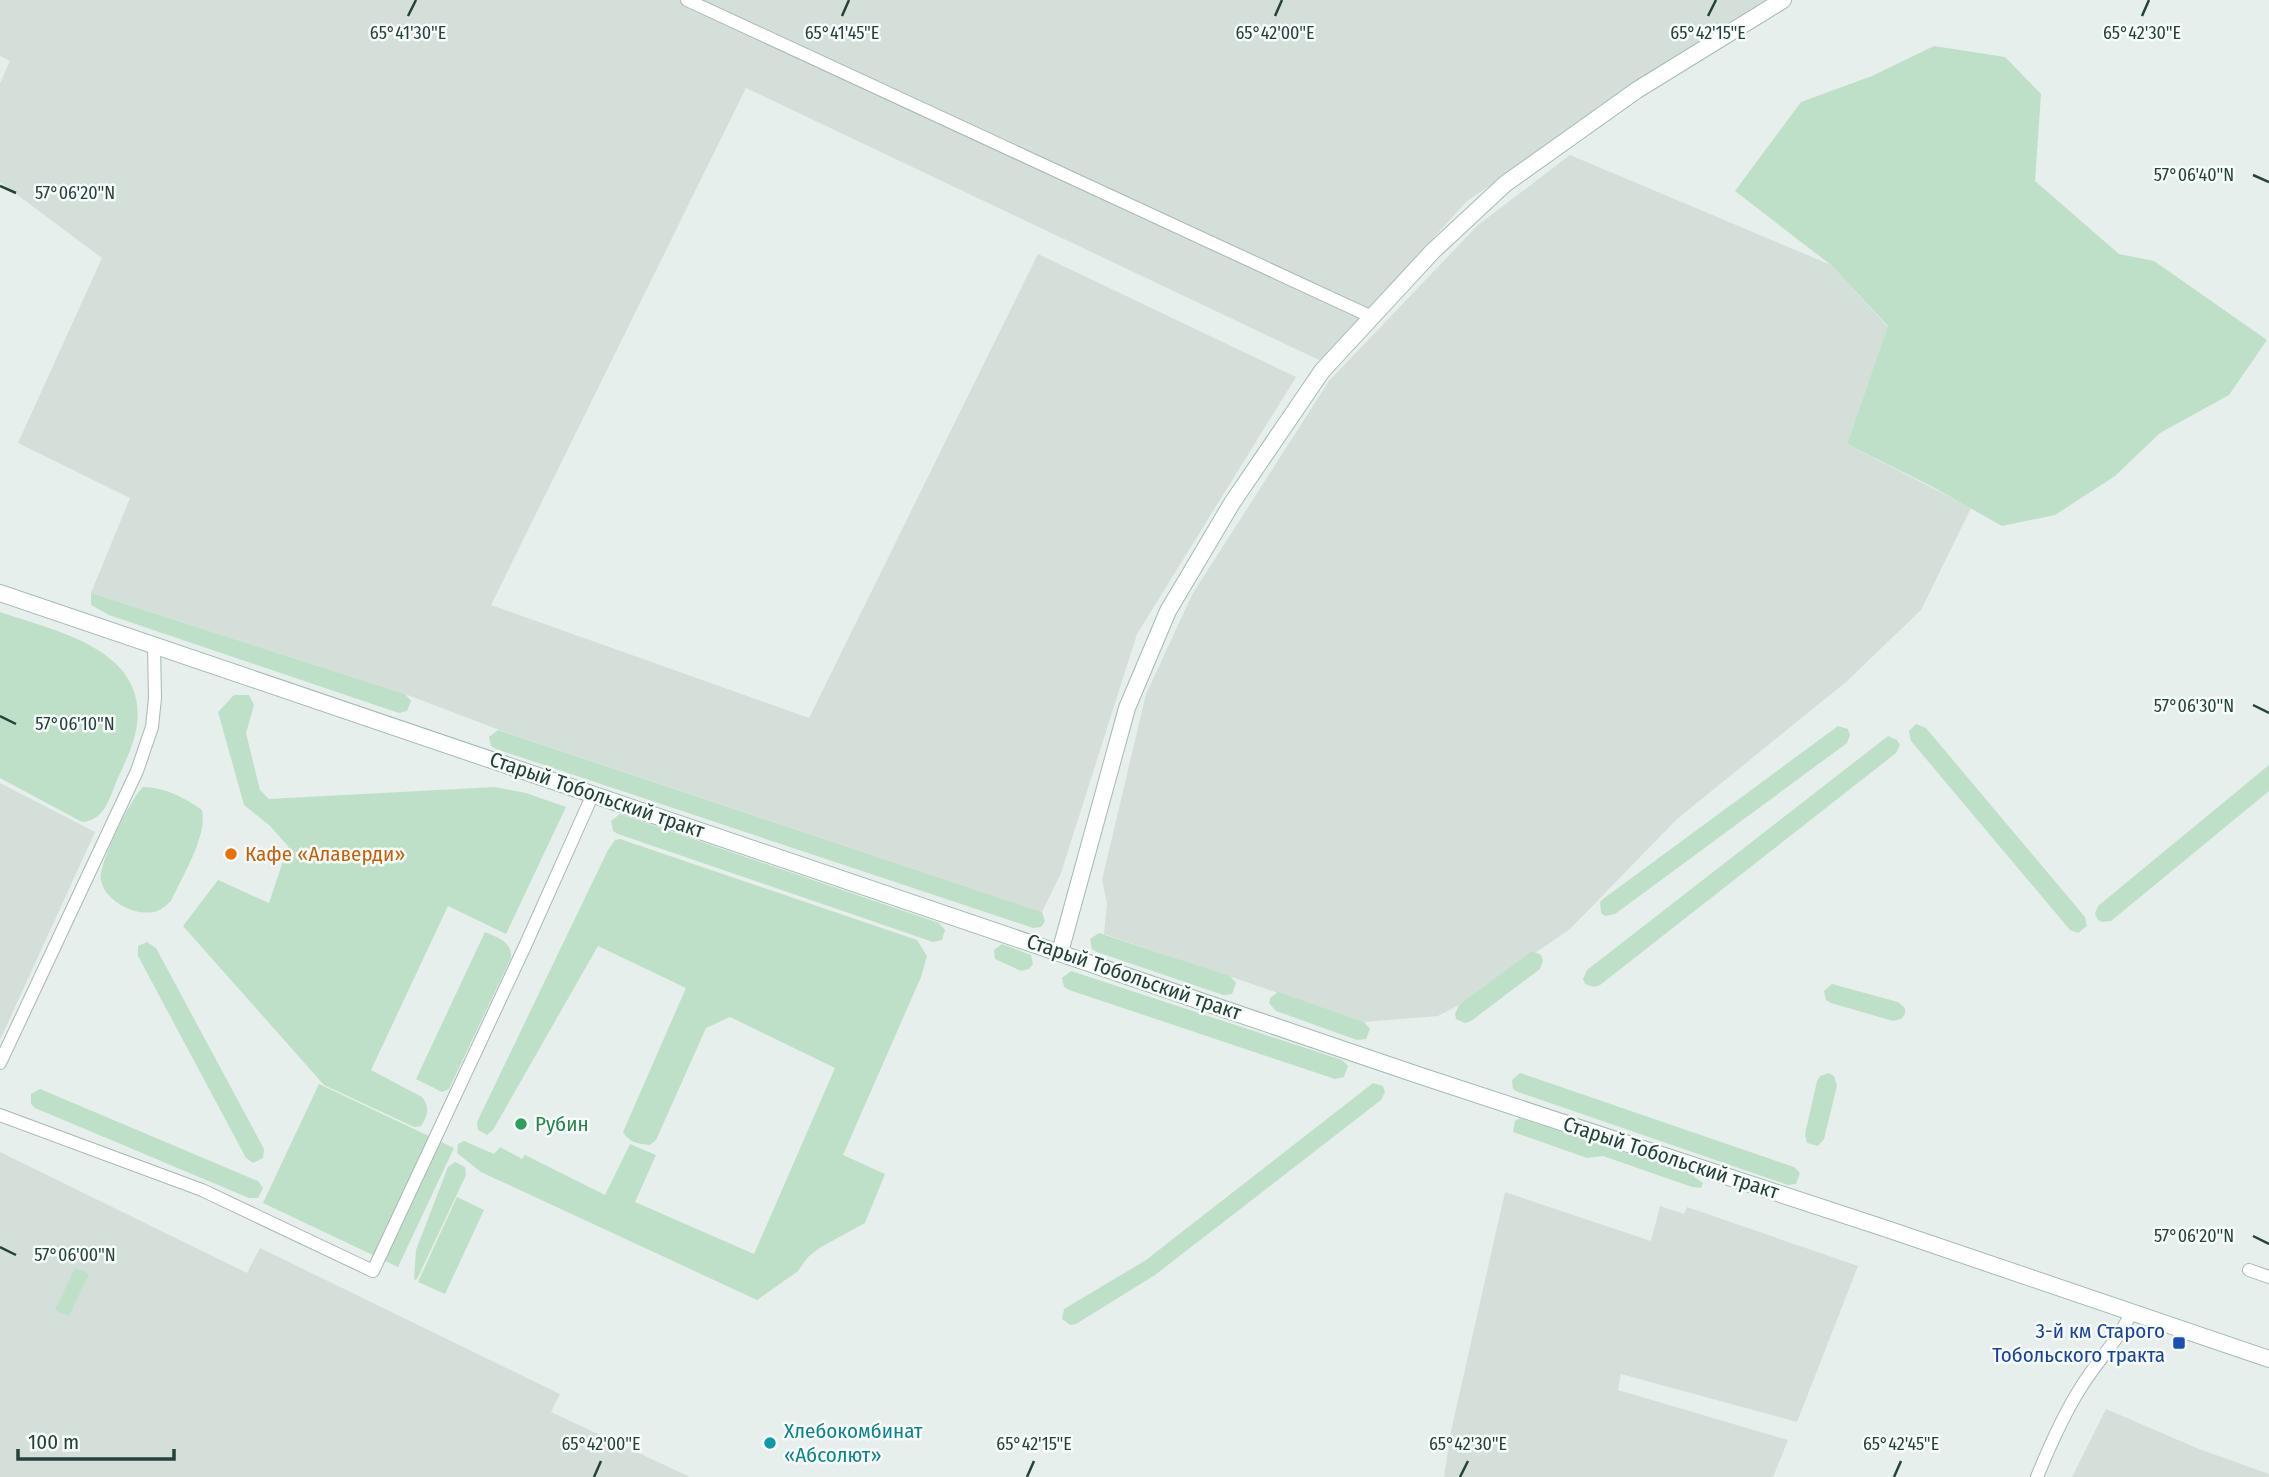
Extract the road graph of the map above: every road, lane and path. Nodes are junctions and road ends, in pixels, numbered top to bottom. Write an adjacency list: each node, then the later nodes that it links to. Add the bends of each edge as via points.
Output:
1 (687, 0): 3 (street)
2 (1783, 0): 3 (street, via 1637,90 1506,184 1433,251)
3 (1372, 317): 7 (street, via 1321,371 1232,503 1168,611 1127,708)
4 (0, 593): 5 (street, Старый Тобольский тракт)
5 (154, 645): 6 (street, Старый Тобольский тракт); 8 (street, via 154,710 137,771)
6 (593, 793): 7 (street, Старый Тобольский тракт); 9 (street, via 373,1271 202,1190)
7 (1059, 952): 12 (street, Старый Тобольский тракт)
8 (0, 1063)
9 (0, 1115)
10 (2249, 1270): 11 (street)
11 (2269, 1277)
12 (2132, 1311): 13 (street, Старый Тобольский тракт); 14 (street, via 2058,1428)
13 (2269, 1359)
14 (2037, 1477)

